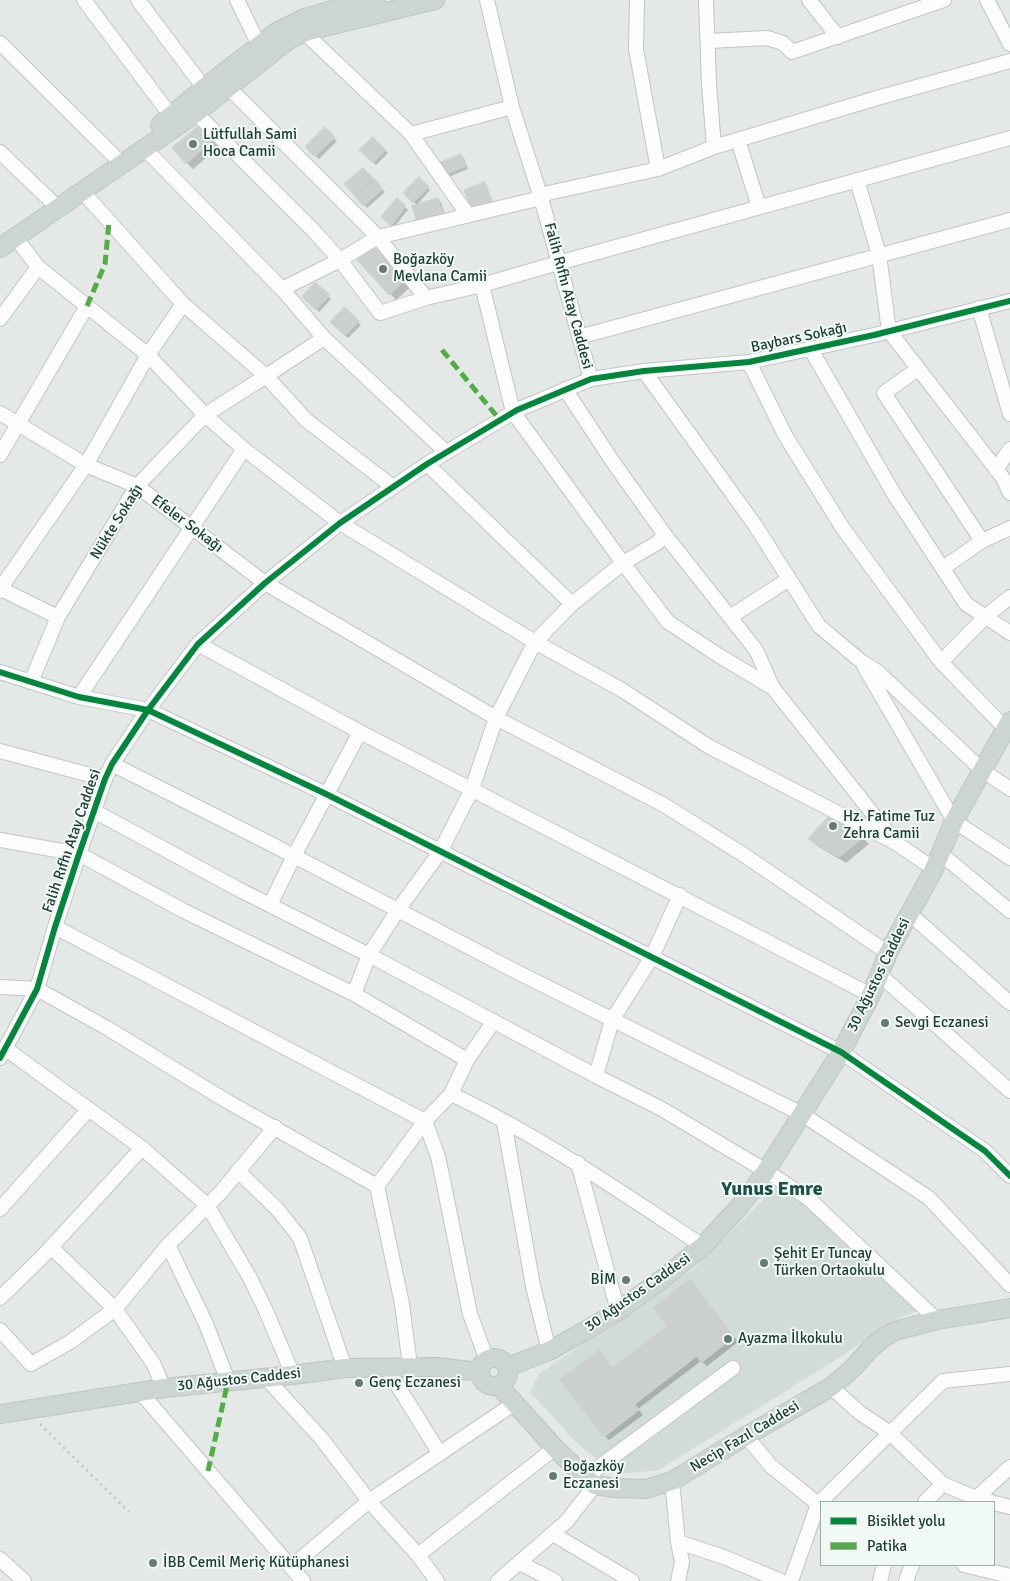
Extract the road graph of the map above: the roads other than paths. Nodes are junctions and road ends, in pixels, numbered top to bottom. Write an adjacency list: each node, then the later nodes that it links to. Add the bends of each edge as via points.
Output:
1 (84, 0): 24 (street)
2 (138, 0): 21 (street)
3 (237, 0): 18 (street)
4 (376, 0): 18 (main road, via 305,18)
5 (435, 0): 13 (main road)
6 (487, 0): 22 (street, Falih Rıfhı Atay Caddesi)
7 (636, 0): 32 (street, via 636,49)
8 (706, 0): 15 (street)
9 (808, 0): 14 (street)
10 (944, 0): 12 (street)
11 (987, 0): 17 (street)
12 (920, 4): 14 (street)
13 (304, 32): 20 (main road, via 290,39); 25 (street)
14 (838, 37): 15 (street, via 792,52 783,43 767,38)
15 (709, 41): 28 (street)
16 (0, 43): 31 (street)
17 (1010, 44)
18 (259, 45): 21 (main road)
19 (1010, 61): 27 (street)
20 (228, 87): 23 (main road); 41 (street)
21 (204, 88): 24 (main road)
22 (512, 107): 25 (street); 35 (street, Falih Rıfhı Atay Caddesi)
23 (196, 113): 29 (main road); 44 (street)
24 (171, 116): 31 (main road)
25 (411, 134): 38 (street)
26 (1010, 138): 33 (street)
27 (738, 140): 28 (street); 37 (street)
28 (714, 147): 32 (street)
29 (145, 149): 34 (main road); 48 (street)
30 (0, 152): 36 (street)
31 (118, 158): 36 (main road)
32 (658, 169): 35 (street, via 548,193)
33 (857, 180): 37 (street); 43 (street)
34 (82, 191): 40 (main road); 51 (street)
35 (541, 198): 38 (street); 45 (street, Falih Rıfhı Atay Caddesi)
36 (51, 200): 40 (main road)
37 (759, 207): 45 (street)
38 (468, 215): 41 (street)
39 (1010, 220): 43 (street)
40 (8, 236): 42 (main road); 46 (street)
41 (378, 237): 44 (street); 49 (street)
42 (0, 248)
43 (879, 256): 55 (street); 57 (street)
44 (340, 260): 48 (street); 49 (street, via 380,312)
45 (558, 263): 47 (street); 57 (street, Falih Rıfhı Atay Caddesi)
46 (38, 267): 52 (street); 54 (street)
47 (482, 285): 49 (street); 66 (street)
48 (282, 289): 56 (street)
49 (426, 298)
50 (1010, 301): 53 (street, Baybars Sokağı)
51 (183, 304): 59 (street); 63 (street)
52 (86, 306): 59 (street); 70 (street)
53 (980, 308): 55 (street, Baybars Sokağı); 68 (street)
54 (0, 319)
55 (889, 331): 58 (street, Baybars Sokağı); 61 (street)
56 (324, 338): 63 (street, Nükte Sokağı); 73 (street)
57 (579, 338): 64 (street, Falih Rıfhı Atay Caddesi)
58 (810, 348): 60 (street, Baybars Sokağı); 87 (street, via 894,494)
59 (148, 355): 69 (street); 76 (street)
60 (749, 362): 62 (street, Baybars Sokağı); 100 (street, via 785,435 842,527)
61 (918, 368): 77 (street); 85 (street, via 884,393)
62 (644, 370): 64 (street, Baybars Sokağı); 88 (street, via 755,525)
63 (266, 376): 69 (street, Nükte Sokağı); 79 (street, via 306,420)
64 (591, 379): 65 (street, Falih Rıfhı Atay Caddesi)
65 (565, 389): 66 (street, Falih Rıfhı Atay Caddesi); 84 (street)
66 (513, 412): 73 (street, Falih Rıfhı Atay Caddesi); 86 (street)
67 (0, 413): 70 (street, Efeler Sokağı)
68 (1010, 414)
69 (205, 415): 71 (street); 78 (street, Nükte Sokağı)
70 (18, 424): 74 (street); 76 (street, Efeler Sokağı)
71 (244, 449): 81 (street); 82 (street)
72 (1010, 449): 77 (street)
73 (446, 452): 75 (street, Falih Rıfhı Atay Caddesi)
74 (0, 456)
75 (427, 464): 79 (street, Falih Rıfhı Atay Caddesi); 92 (street)
76 (86, 465): 78 (street, Efeler Sokağı); 90 (street)
77 (996, 470): 80 (street)
78 (137, 486): 82 (street, Efeler Sokağı); 94 (street, Nükte Sokağı)
79 (393, 487): 81 (street, Falih Rıfhı Atay Caddesi)
80 (1010, 492)
81 (340, 523): 89 (street, Falih Rıfhı Atay Caddesi); 97 (street)
82 (191, 527): 89 (street, Efeler Sokağı); 104 (street)
83 (1010, 528): 85 (street)
84 (665, 535): 86 (street); 95 (street)
85 (982, 541): 87 (street)
86 (623, 563): 92 (street); 103 (street, via 668,622)
87 (943, 568): 93 (street, via 966,604)
88 (789, 579): 95 (street); 99 (street, via 819,626)
89 (265, 583): 98 (street, Falih Rıfhı Atay Caddesi); 106 (street, Efeler Sokağı)
90 (0, 590): 94 (street)
91 (1010, 597): 93 (street)
92 (572, 604): 97 (street)
93 (986, 616): 96 (street); 100 (street)
94 (58, 617): 102 (street, Nükte Sokağı)
95 (730, 617): 103 (street, via 756,650)
96 (1010, 634)
97 (535, 642): 106 (street); 119 (street, via 622,690 708,746)
98 (198, 644): 105 (street, Falih Rıfhı Atay Caddesi); 108 (street)
99 (862, 662): 111 (street, via 878,672); 117 (street)
100 (941, 662): 107 (street)
101 (0, 672): 102 (street)
102 (31, 682): 104 (street)
103 (773, 688): 119 (street)
104 (78, 697): 105 (street)
105 (148, 710): 110 (street, Falih Rıfhı Atay Caddesi); 115 (street)
106 (496, 718): 113 (street); 131 (street, Efeler Sokağı, via 664,805)
107 (1008, 727): 111 (main road, 30 Ağustos Caddesi)
108 (360, 732): 113 (street); 115 (street)
109 (0, 751): 112 (street)
110 (112, 764): 112 (street, Falih Rıfhı Atay Caddesi); 122 (street)
111 (982, 770): 114 (street); 117 (main road, 30 Ağustos Caddesi)
112 (105, 779): 116 (street, Falih Rıfhı Atay Caddesi)
113 (472, 789): 120 (street); 125 (street)
114 (1010, 789)
115 (326, 794): 120 (street); 122 (street)
116 (94, 811): 121 (street, Falih Rıfhı Atay Caddesi); 126 (street)
117 (954, 821): 123 (street); 124 (main road, 30 Ağustos Caddesi)
118 (0, 840): 121 (street)
119 (896, 843): 124 (street)
120 (440, 852): 127 (street); 133 (street)
121 (79, 854): 130 (street, Falih Rıfhı Atay Caddesi); 137 (street, via 184,911)
122 (294, 856): 126 (street); 127 (street)
123 (1010, 858)
124 (937, 861): 128 (street); 129 (main road, 30 Ağustos Caddesi)
125 (680, 895): 133 (street); 138 (street)
126 (270, 905): 132 (street)
127 (398, 910): 132 (street); 140 (street)
128 (1010, 911)
129 (910, 914): 131 (main road, 30 Ağustos Caddesi); 139 (street)
130 (55, 927): 136 (street, Falih Rıfhı Atay Caddesi); 150 (street)
131 (888, 953): 134 (main road, 30 Ağustos Caddesi)
132 (369, 956): 137 (street); 141 (street)
133 (652, 957): 140 (street); 142 (street)
134 (880, 976): 138 (main road, 30 Ağustos Caddesi); 146 (street)
135 (0, 986): 136 (street)
136 (37, 989): 143 (street, Falih Rıfhı Atay Caddesi); 152 (street)
137 (354, 994): 144 (street)
138 (872, 995): 142 (main road, 30 Ağustos Caddesi)
139 (1010, 1003)
140 (612, 1020): 145 (street); 149 (street)
141 (494, 1021): 144 (street); 145 (street)
142 (841, 1052): 149 (main road, 30 Ağustos Caddesi); 157 (street, via 985,1151)
143 (3, 1054): 148 (street)
144 (468, 1060): 147 (street)
145 (596, 1076): 156 (street, via 660,1108)
146 (1010, 1091)
147 (451, 1094): 150 (street); 151 (street)
148 (88, 1110): 153 (street); 159 (street)
149 (802, 1114): 156 (main road, 30 Ağustos Caddesi); 164 (street, via 929,1198)
150 (425, 1121): 158 (street); 173 (street, via 444,1180)
151 (504, 1122): 154 (street); 171 (street, via 533,1286)
152 (275, 1127): 155 (street); 158 (street)
153 (142, 1148): 160 (street); 163 (street)
154 (578, 1163): 162 (street); 168 (street)
155 (238, 1171): 160 (street); 175 (street, via 278,1210 300,1238)
156 (766, 1171): 162 (main road, 30 Ağustos Caddesi); 169 (street, via 809,1199)
157 (1010, 1176)
158 (377, 1186): 172 (street, via 402,1304)
159 (3, 1200)
160 (207, 1205): 161 (street); 179 (street, via 262,1303)
161 (168, 1245): 167 (street); 181 (street, via 206,1324)
162 (703, 1246): 168 (main road, 30 Ağustos Caddesi)
163 (51, 1247): 165 (street); 167 (street)
164 (1010, 1285)
165 (0, 1298)
166 (1010, 1308): 169 (main road, Necip Fazıl Caddesi)
167 (115, 1309): 170 (street, via 70,1342 31,1364); 184 (street, via 153,1363)
168 (618, 1310): 171 (main road, 30 Ağustos Caddesi)
169 (937, 1320): 183 (main road, Necip Fazıl Caddesi, via 895,1331 883,1338)
170 (0, 1330)
171 (549, 1351): 176 (main road, 30 Ağustos Caddesi)
172 (410, 1366): 173 (main road, 30 Ağustos Caddesi); 174 (main road, 30 Ağustos Caddesi)
173 (483, 1366): 176 (main road, via 492,1358 501,1360); 182 (main road, via 482,1381)
174 (386, 1367): 175 (main road, 30 Ağustos Caddesi); 191 (street)
175 (345, 1368): 179 (main road, 30 Ağustos Caddesi)
176 (507, 1368): 182 (main road, via 506,1380)
177 (733, 1368): 193 (street, via 603,1464)
178 (1010, 1374): 188 (street, via 943,1381)
179 (293, 1375): 180 (main road, 30 Ağustos Caddesi)
180 (265, 1377): 181 (main road, 30 Ağustos Caddesi); 199 (street, via 322,1438)
181 (228, 1381): 184 (main road, 30 Ağustos Caddesi)
182 (498, 1386): 186 (main road)
183 (831, 1387): 188 (street, via 860,1413); 189 (main road, Necip Fazıl Caddesi)
184 (164, 1388): 185 (main road, 30 Ağustos Caddesi)
185 (141, 1393): 187 (main road, 30 Ağustos Caddesi); 211 (street)
186 (515, 1403): 190 (main road); 191 (street)
187 (0, 1414)
188 (890, 1433): 195 (street); 197 (street)
189 (746, 1436): 194 (main road, Necip Fazıl Caddesi); 201 (street, via 771,1466)
190 (555, 1448): 193 (main road); 205 (street)
191 (440, 1454): 199 (street)
192 (1010, 1468): 196 (street)
193 (590, 1481): 194 (main road, Necip Fazıl Caddesi, via 615,1488 646,1489); 203 (street, via 575,1511)
194 (672, 1481): 204 (street)
195 (943, 1484): 196 (street); 198 (street)
196 (974, 1500)
197 (821, 1501)
198 (926, 1501)
199 (369, 1502): 205 (street); 211 (street)
200 (995, 1503): 202 (street)
201 (818, 1504): 221 (street)
202 (1010, 1507)
203 (553, 1534): 207 (street); 218 (street)
204 (678, 1542): 219 (street, via 682,1562); 220 (street, via 724,1556)
205 (418, 1555): 215 (street)
206 (0, 1559): 213 (street)
207 (520, 1563): 216 (street); 217 (street)
208 (884, 1566): 222 (street)
209 (912, 1566): 223 (street)
210 (968, 1566): 212 (street)
211 (291, 1567): 214 (street)
212 (1010, 1576)
213 (24, 1581)
214 (303, 1581)
215 (437, 1581)
216 (498, 1581)
217 (555, 1581)
218 (632, 1581)
219 (678, 1581)
220 (781, 1581)
221 (791, 1581)
222 (880, 1581)
223 (906, 1581)

